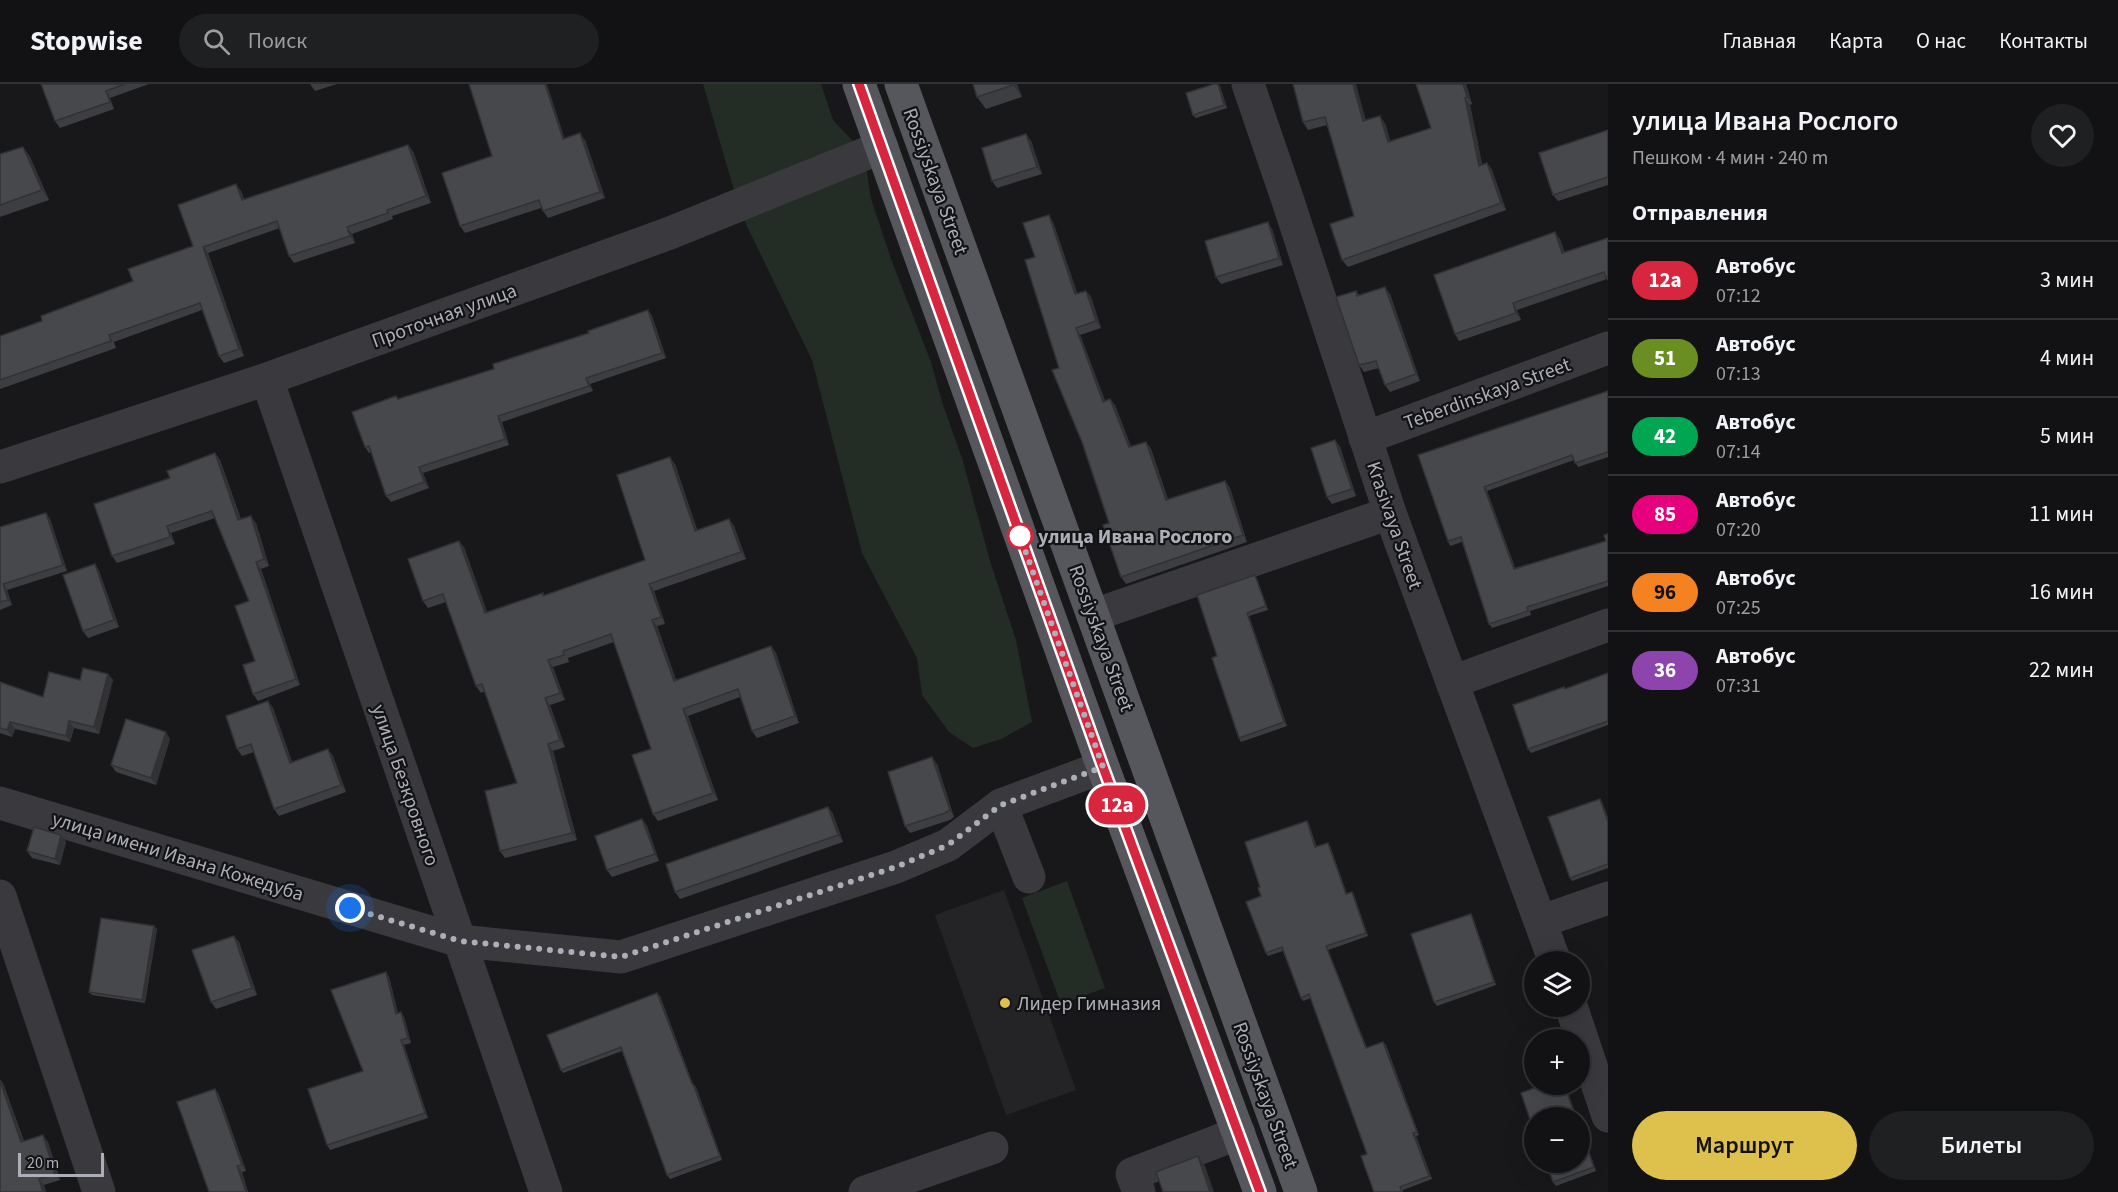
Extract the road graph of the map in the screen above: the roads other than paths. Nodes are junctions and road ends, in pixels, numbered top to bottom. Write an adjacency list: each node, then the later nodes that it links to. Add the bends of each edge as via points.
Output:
1 (859, 84): 4 (main road, Rossiyskaya Street)
2 (901, 84): 10 (main road, Rossiyskaya Street)
3 (1248, 84): 7 (street, Krasivaya Street)
4 (882, 147): 6 (street, Проточная улица, via 669,233); 13 (main road, Rossiyskaya Street)
5 (1608, 348): 7 (street, Teberdinskaya Street)
6 (267, 378): 8 (street, Проточная улица); 20 (street, улица Безкровного)
7 (1365, 438): 9 (street, Krasivaya Street)
8 (0, 468)
9 (1390, 513): 10 (street); 12 (street, Krasivaya Street)
10 (1094, 615): 31 (main road, Rossiyskaya Street)
11 (1608, 625): 12 (street)
12 (1452, 682): 19 (street, Krasivaya Street)
13 (1103, 767): 15 (street, улица имени Ивана Кожедуба); 24 (main road, Rossiyskaya Street)
14 (0, 803): 20 (street, улица имени Ивана Кожедуба)
15 (1001, 805): 16 (street); 20 (street, улица имени Ивана Кожедуба, via 948,845 896,867 621,957)
16 (1029, 877)
17 (0, 896): 26 (street)
18 (1608, 898): 19 (street)
19 (1542, 921): 21 (street, Krasivaya Street)
20 (460, 941): 27 (street, улица Безкровного)
21 (1552, 951)
22 (1575, 1017): 23 (street)
23 (1608, 1116)
24 (1239, 1134): 29 (street, via 1132,1174); 30 (main road, Rossiyskaya Street)
25 (992, 1148): 28 (street)
26 (99, 1192)
27 (546, 1192)
28 (865, 1192)
29 (1139, 1192)
30 (1260, 1192)
31 (1301, 1192)

